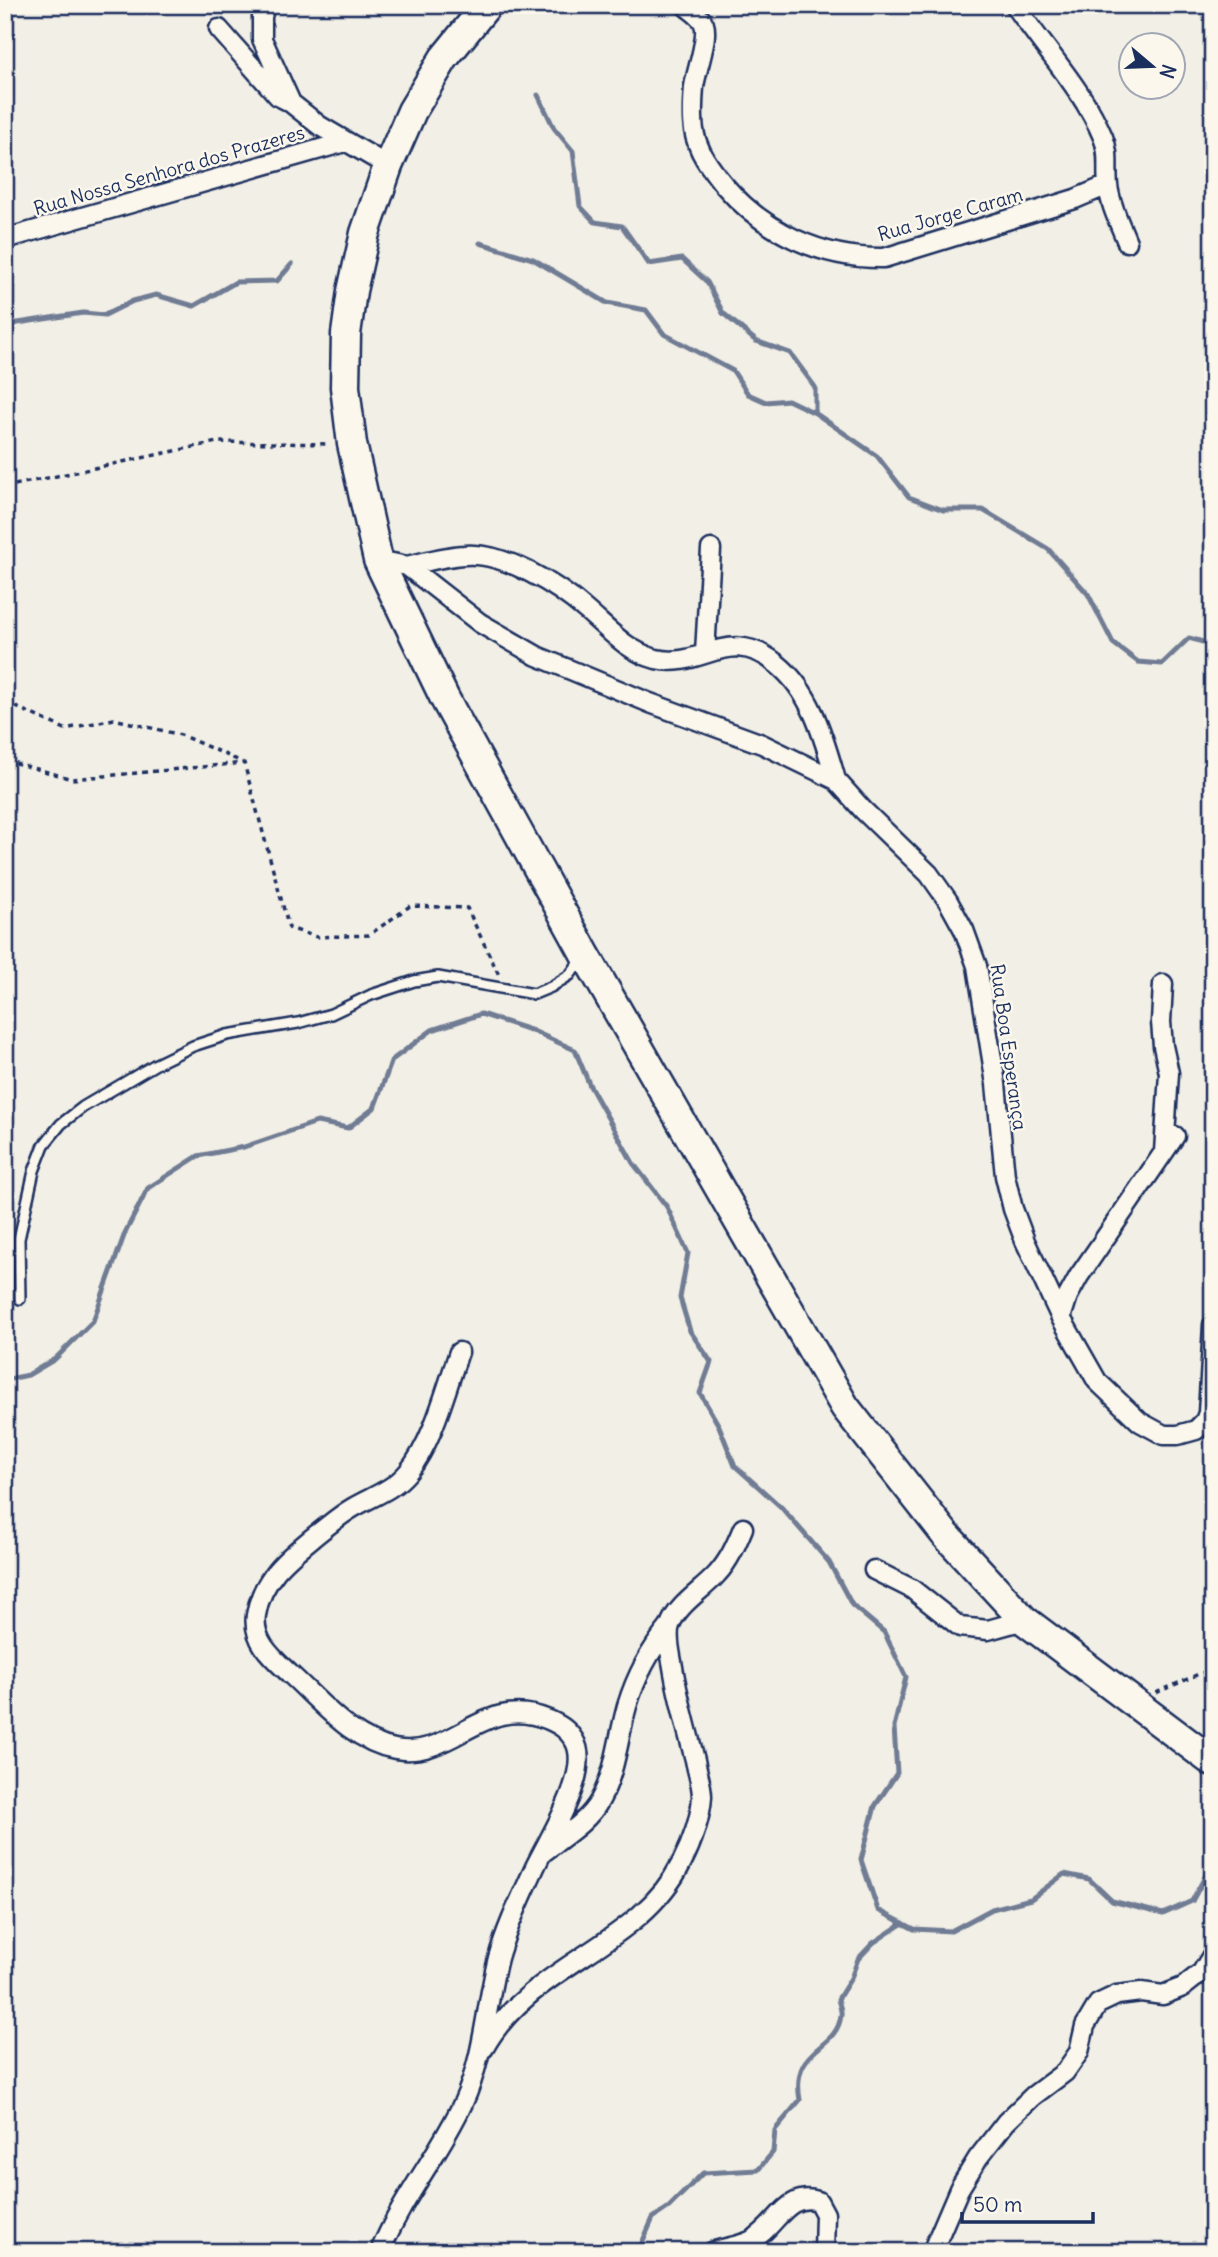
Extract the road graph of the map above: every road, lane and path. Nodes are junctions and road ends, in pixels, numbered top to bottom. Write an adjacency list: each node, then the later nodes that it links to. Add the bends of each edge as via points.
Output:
1 (265, 5): 6 (street, via 262,39)
2 (487, 5): 8 (main road, via 444,58 412,111)
3 (685, 5): 9 (street, Rua Jorge Caram, via 704,25 694,89 694,129 703,156 735,198 770,227 801,242 863,258 884,258)
4 (1016, 5): 9 (street, via 1099,128 1107,148)
5 (219, 29): 6 (street, via 278,96)
6 (291, 103): 7 (street)
7 (345, 142): 8 (street); 10 (street, Rua Nossa Senhora dos Prazeres)
8 (388, 166): 12 (main road, via 365,233 346,334 345,387)
9 (1108, 185): 11 (street)
10 (5, 239)
11 (1127, 242)
12 (352, 444): 13 (path, via 217,442); 15 (main road)
13 (5, 487)
14 (711, 549): 17 (street)
15 (378, 560): 16 (street, Rua Boa Esperança); 22 (main road, via 445,699)
16 (407, 566): 17 (street, via 466,554 500,560 553,585 638,653 676,660); 21 (street, Rua Boa Esperança, via 480,623 537,656 762,744)
17 (705, 653): 21 (street, via 727,647 751,649 777,663 816,717)
18 (5, 706): 20 (path, via 65,729 114,719 181,735)
19 (5, 760): 20 (path, via 72,779)
20 (244, 763): 24 (path, via 289,928 317,937 369,935 410,906 467,908)
21 (836, 780): 28 (street, Rua Boa Esperança, via 929,874 964,930 977,966 985,1015 1004,1176 1025,1241)
22 (585, 954): 24 (lane, via 570,975 551,987 534,994); 33 (main road, via 845,1406 944,1533)
23 (1163, 984): 26 (street, via 1161,1022 1170,1073)
24 (505, 988): 27 (lane, via 438,977 414,981 331,1014 193,1046 83,1107 44,1145 34,1171 19,1239)
25 (1175, 1136): 26 (street)
26 (1164, 1152): 28 (street, via 1079,1276)
27 (20, 1299)
28 (1060, 1318): 29 (street, Rua Boa Esperança, via 1097,1381 1140,1422 1164,1435 1196,1430 1205,1421)
29 (1213, 1325)
30 (458, 1352): 38 (street, via 429,1436 410,1470 391,1489 344,1513 282,1562 263,1589 255,1618 258,1640 342,1722 367,1740 397,1749 427,1749 508,1712 536,1714 564,1726 576,1743 579,1765 571,1794)
31 (743, 1528): 34 (street, via 718,1573)
32 (874, 1570): 33 (street, via 912,1590 960,1627 988,1630)
33 (1024, 1620): 36 (main road)
34 (670, 1626): 38 (street, via 652,1647 638,1675 613,1771 599,1802 580,1824); 40 (street, via 674,1675 702,1795 683,1862 639,1919 522,1999 492,2033)
35 (1213, 1671): 36 (path)
36 (1135, 1703): 37 (main road)
37 (1213, 1762)
38 (541, 1854): 40 (street, via 499,1954)
39 (1213, 1954): 44 (street, via 1202,1972 1183,1987 1163,1995 1117,1994 1098,2004 1085,2026 1079,2052 1065,2072 1006,2122 978,2158)
40 (477, 2060): 41 (street, via 464,2102)
41 (380, 2252)
42 (712, 2252): 43 (street, via 752,2240 791,2203 806,2197 818,2201 825,2214)
43 (824, 2252)
44 (932, 2252)

